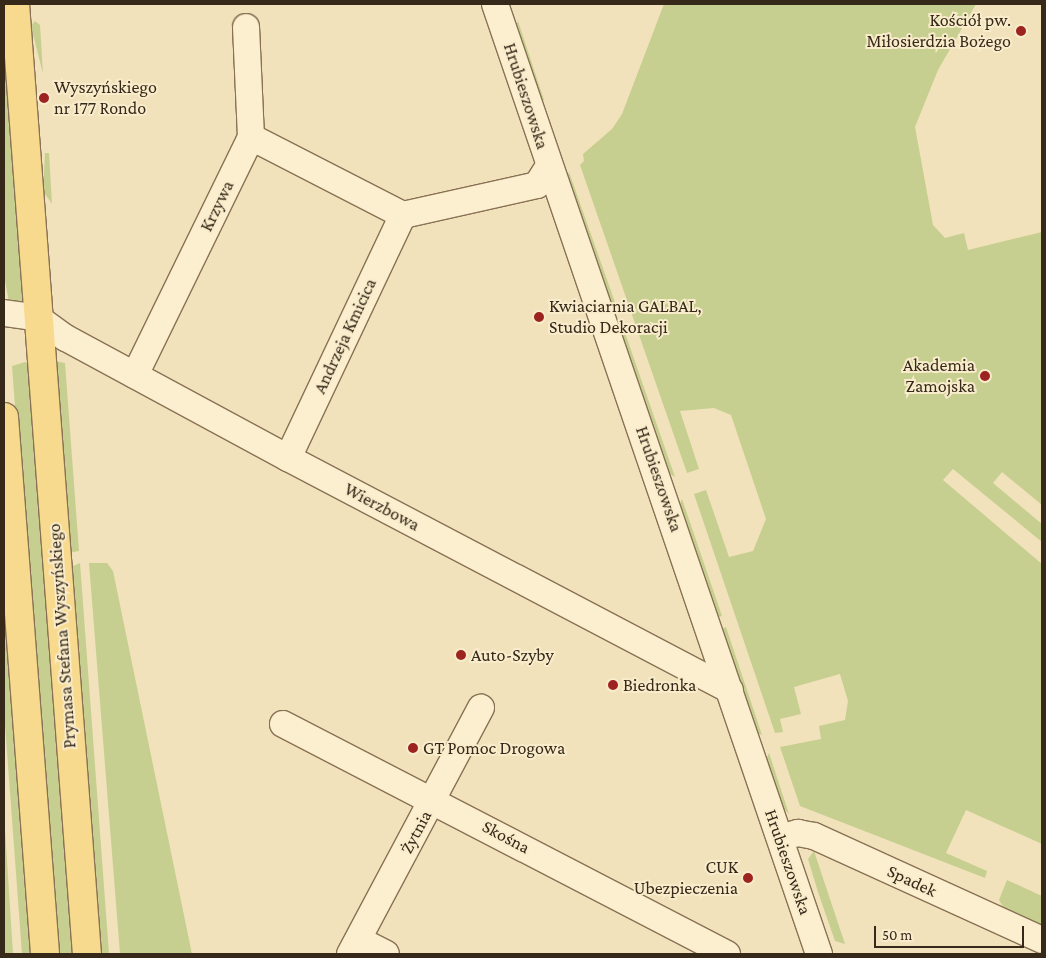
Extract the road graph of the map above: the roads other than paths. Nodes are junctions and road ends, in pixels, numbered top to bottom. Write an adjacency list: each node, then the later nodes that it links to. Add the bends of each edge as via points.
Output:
1 (15, 4): 8 (main road, Prymasa Stefana Wyszyńskiego)
2 (495, 4): 5 (street, Hrubieszowska)
3 (246, 27): 4 (street, Krzywa)
4 (251, 137): 6 (street); 9 (street, Krzywa)
5 (549, 166): 6 (street, via 537,185); 13 (street, Hrubieszowska)
6 (403, 215): 11 (street, Andrzeja Kmicica)
7 (4, 313): 8 (street)
8 (38, 318): 9 (street, Wierzbowa, via 66,338); 21 (main road, Prymasa Stefana Wyszyńskiego)
9 (135, 375): 11 (street, Wierzbowa)
10 (4, 417): 12 (main road)
11 (288, 458): 13 (street, Wierzbowa)
12 (11, 591): 20 (main road)
13 (730, 690): 17 (street, Hrubieszowska)
14 (481, 708): 16 (street, Żytnia)
15 (283, 724): 16 (street, Skośna)
16 (433, 799): 19 (street, Żytnia); 23 (street, Skośna)
17 (780, 838): 18 (street, Spadek, via 798,833 814,836); 24 (street, Hrubieszowska)
18 (1042, 940)
19 (355, 947): 22 (street)
20 (45, 954)
21 (87, 954)
22 (386, 954)
23 (727, 954)
24 (820, 954)

